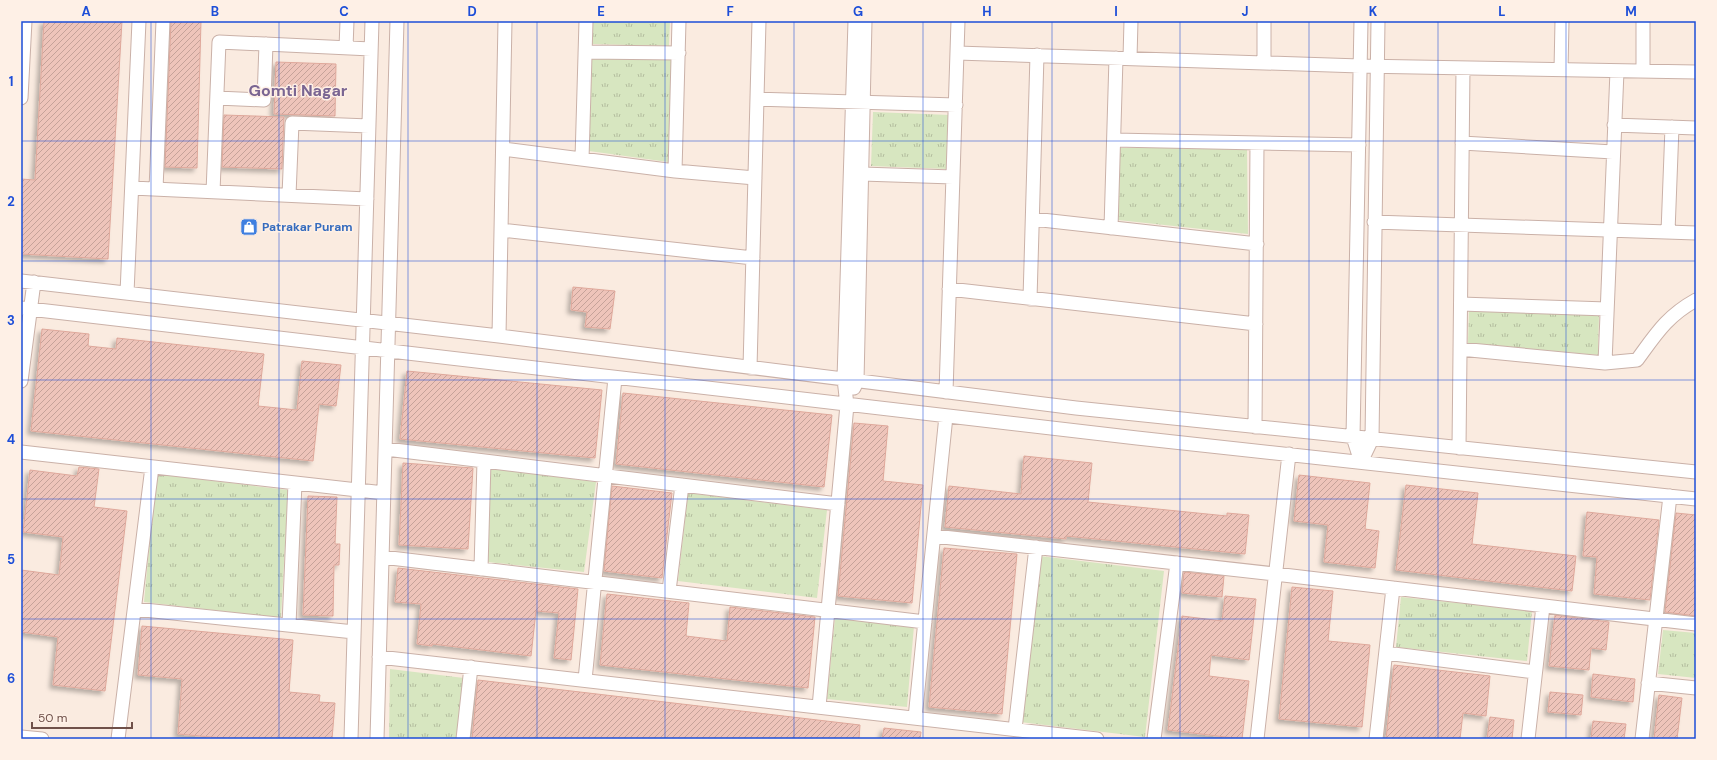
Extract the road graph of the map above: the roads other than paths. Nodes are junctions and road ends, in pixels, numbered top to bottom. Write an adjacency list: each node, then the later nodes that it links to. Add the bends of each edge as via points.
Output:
1 (25, 21): 37 (street)
2 (139, 21): 57 (street)
3 (163, 21): 58 (street)
4 (347, 21): 21 (street)
5 (372, 21): 22 (street)
6 (397, 21): 81 (street)
7 (505, 21): 50 (street)
8 (586, 21): 23 (street)
9 (680, 21): 24 (street)
10 (759, 21): 39 (street)
11 (855, 21): 40 (street)
12 (865, 21): 40 (street)
13 (958, 21): 25 (street)
14 (1131, 21): 28 (street)
15 (1264, 21): 29 (street)
16 (1361, 21): 30 (street)
17 (1378, 21): 31 (street)
18 (1562, 21): 33 (street)
19 (1643, 21): 35 (street)
20 (266, 44): 21 (street); 38 (street, via 264,100); 38 (street, via 219,42)
21 (346, 48): 22 (street)
22 (371, 49): 43 (street)
23 (585, 52): 24 (street); 52 (street)
24 (678, 53): 53 (street)
25 (957, 53): 26 (street); 41 (street)
26 (1037, 55): 27 (street); 62 (street)
27 (1116, 58): 28 (street); 46 (street)
28 (1130, 58): 29 (street)
29 (1264, 62): 30 (street)
30 (1360, 66): 31 (street); 49 (street)
31 (1377, 66): 32 (street); 63 (street)
32 (1463, 68): 33 (street); 48 (street)
33 (1561, 70): 34 (street)
34 (1616, 71): 35 (street); 42 (street)
35 (1643, 71): 36 (street)
36 (1696, 72)
37 (21, 98)
38 (217, 98): 59 (street)
39 (757, 99): 40 (street); 56 (street)
40 (858, 103): 41 (street); 54 (street); 90 (street)
41 (956, 105): 55 (street)
42 (1614, 125): 44 (street); 51 (street)
43 (369, 126): 60 (street, via 292,123); 61 (street)
44 (1672, 127): 45 (street); 68 (street)
45 (1696, 128)
46 (1114, 140): 47 (street); 65 (street)
47 (1257, 143): 49 (street); 70 (street)
48 (1462, 143): 51 (street); 64 (street)
49 (1359, 145): 97 (street)
50 (503, 149): 52 (street); 66 (street)
51 (1613, 152): 67 (street)
52 (582, 160): 53 (street)
53 (675, 171): 56 (street)
54 (862, 174): 55 (street); 92 (street)
55 (953, 177): 73 (street)
56 (755, 178): 71 (street)
57 (132, 188): 58 (street); 74 (street)
58 (156, 189): 59 (street)
59 (213, 192): 60 (street)
60 (289, 195): 61 (street)
61 (367, 199): 80 (street)
62 (1032, 219): 65 (street); 75 (street)
63 (1374, 222): 64 (street); 98 (street)
64 (1461, 225): 67 (street); 77 (street)
65 (1111, 228): 70 (street)
66 (501, 230): 71 (street); 83 (street)
67 (1610, 230): 68 (street); 79 (street)
68 (1668, 232): 69 (street)
69 (1696, 233)
70 (1257, 244): 82 (street)
71 (753, 258): 88 (street)
72 (27, 282): 74 (street); 78 (street)
73 (949, 289): 75 (street); 93 (street)
74 (128, 293): 80 (street)
75 (1030, 299): 82 (street)
76 (1696, 300): 87 (street, via 1680,309 1660,329 1638,360)
77 (1461, 304): 79 (street); 85 (street)
78 (25, 309): 84 (street); 91 (street)
79 (1608, 309): 87 (street)
80 (363, 320): 81 (street); 84 (street)
81 (389, 324): 83 (street); 86 (street)
82 (1256, 324): 96 (street)
83 (499, 336): 88 (street)
84 (362, 349): 86 (street); 110 (street)
85 (1460, 349): 87 (street); 100 (street)
86 (388, 352): 89 (street); 99 (street)
87 (1605, 363)
88 (750, 368): 90 (street)
89 (615, 378): 94 (street); 107 (street)
90 (844, 379): 92 (street); 94 (street)
91 (21, 381)
92 (858, 381): 93 (street); 94 (street)
93 (946, 392): 96 (street)
94 (847, 405): 95 (street); 114 (street)
95 (946, 416): 102 (street); 115 (street)
96 (1255, 427): 97 (street)
97 (1353, 437): 98 (street); 104 (street)
98 (1372, 439): 100 (street); 104 (street)
99 (386, 448): 103 (street); 111 (street)
100 (1459, 448): 106 (street)
101 (21, 452): 105 (street)
102 (1289, 454): 104 (street); 120 (street)
103 (484, 461): 107 (street); 119 (street)
104 (1361, 462): 112 (street)
105 (152, 467): 108 (street); 125 (street)
106 (1696, 472)
107 (606, 476): 109 (street); 121 (street)
108 (295, 483): 110 (street); 130 (street)
109 (682, 485): 114 (street); 123 (street)
110 (358, 490): 111 (street); 131 (street)
111 (384, 493): 117 (street)
112 (1670, 496): 113 (street); 127 (street)
113 (1696, 499)
114 (838, 504): 126 (street)
115 (934, 536): 116 (street); 128 (street)
116 (1036, 547): 118 (street); 141 (street)
117 (382, 557): 119 (street); 133 (street)
118 (1177, 563): 120 (street); 149 (street)
119 (481, 568): 121 (street)
120 (1276, 574): 122 (street); 150 (street)
121 (595, 582): 123 (street); 136 (street)
122 (1393, 588): 124 (street); 132 (street)
123 (668, 591): 126 (street)
124 (1543, 606): 127 (street); 135 (street)
125 (135, 609): 130 (street); 144 (street)
126 (828, 610): 128 (street); 139 (street)
127 (1656, 619): 129 (street); 137 (street)
128 (925, 622): 140 (street)
129 (1696, 624)
130 (290, 625): 131 (street)
131 (354, 632): 145 (street)
132 (1386, 653): 135 (street); 151 (street)
133 (379, 657): 134 (street); 146 (street)
134 (471, 667): 136 (street); 147 (street)
135 (1536, 672): 152 (street)
136 (585, 680): 139 (street)
137 (1648, 683): 138 (street); 153 (street)
138 (1696, 688)
139 (819, 707): 140 (street)
140 (915, 718): 141 (street)
141 (1014, 729): 148 (street)
142 (21, 737): 143 (street)
143 (42, 739)
144 (118, 739)
145 (351, 739)
146 (377, 739)
147 (463, 739)
148 (1097, 739)
149 (1154, 739)
150 (1257, 739)
151 (1376, 739)
152 (1528, 739)
153 (1642, 739)

